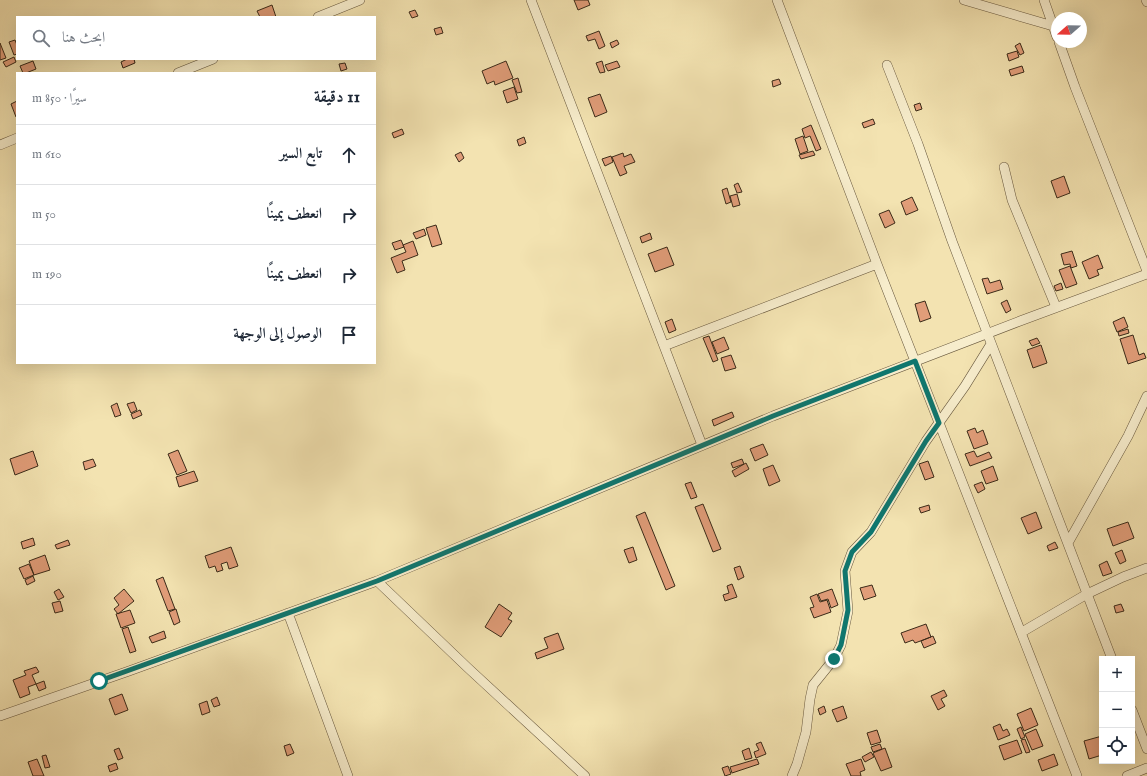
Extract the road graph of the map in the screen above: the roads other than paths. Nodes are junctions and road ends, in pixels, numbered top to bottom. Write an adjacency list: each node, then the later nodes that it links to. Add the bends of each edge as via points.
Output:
1 (360, 0): 6 (street)
2 (532, 0): 21 (street)
3 (777, 0): 16 (street)
4 (964, 0): 8 (street)
5 (1044, 0): 7 (street)
6 (320, 16)
7 (1051, 20)
8 (1051, 25)
9 (1061, 48): 17 (street)
10 (210, 60): 12 (street)
11 (887, 65): 19 (street)
12 (180, 72)
13 (16, 138): 14 (street)
14 (0, 145)
15 (1004, 167): 18 (street, via 1012,200)
16 (877, 264): 21 (street); 22 (street)
17 (1147, 273): 18 (street)
18 (1056, 307): 19 (street)
19 (987, 333): 20 (street); 22 (street)
20 (991, 344): 24 (street); 26 (street)
21 (664, 346): 25 (street)
22 (915, 361): 24 (street); 25 (street)
23 (1147, 396): 26 (street, via 1128,436)
24 (939, 423): 31 (street); 39 (street, via 871,532 852,552 845,571 848,610 841,645 834,659 813,685 806,732)
25 (702, 446): 28 (street)
26 (1068, 543): 29 (street)
27 (1147, 568): 29 (street)
28 (377, 581): 30 (street); 38 (street)
29 (1087, 594): 31 (street); 32 (street)
30 (288, 613): 33 (street); 37 (street)
31 (1022, 632): 40 (street)
32 (1111, 656)
33 (0, 716)
34 (1135, 718): 35 (street)
35 (1147, 749)
36 (1147, 768): 41 (street)
37 (348, 776)
38 (585, 776)
39 (792, 776)
40 (1077, 776)
41 (1127, 776)

